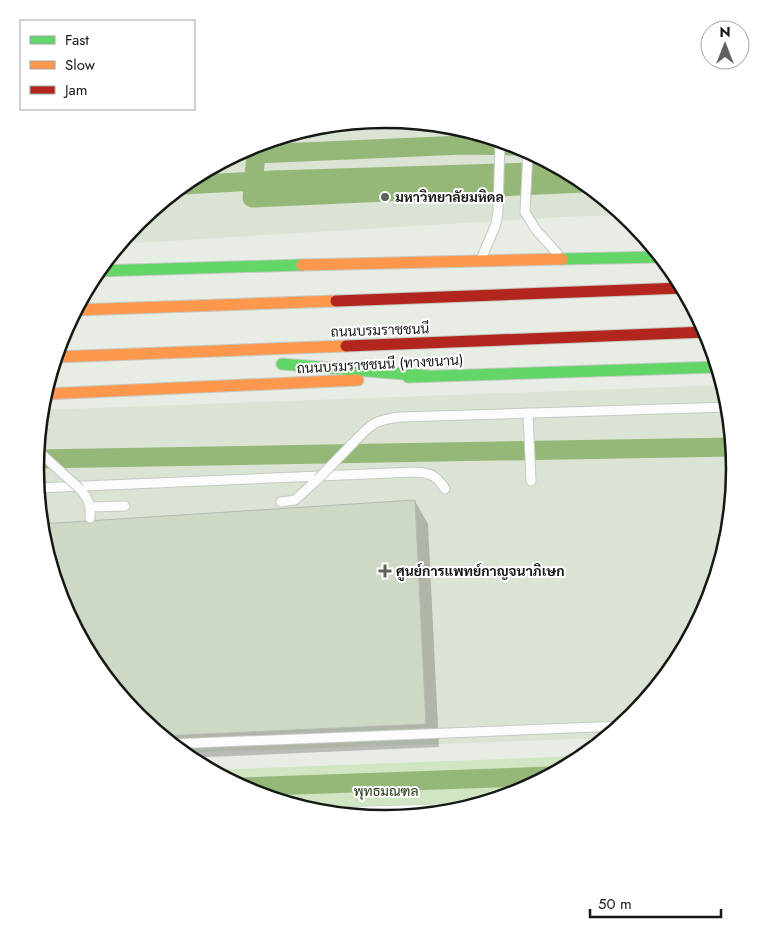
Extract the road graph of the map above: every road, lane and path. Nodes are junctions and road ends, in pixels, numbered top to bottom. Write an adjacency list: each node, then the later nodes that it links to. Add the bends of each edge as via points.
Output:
1 (500, 148): 5 (lane, via 496,224)
2 (528, 159): 4 (lane, via 525,212 536,230)
3 (652, 257): 4 (main road)
4 (564, 259): 5 (main road)
5 (481, 260): 6 (main road)
6 (108, 271)
7 (674, 288): 8 (main road)
8 (84, 310)
9 (697, 332): 10 (main road, ถนนบรมราชชนนี)
10 (63, 357)
11 (63, 357): 12 (main road)
12 (222, 362)
13 (271, 364): 15 (main road)
14 (710, 366): 15 (main road, ถนนบรมราชชนนี (ทางขนาน))
15 (428, 376): 16 (main road, ถนนบรมราชชนนี (ทางขนาน))
16 (52, 394)
17 (721, 407): 18 (lane)
18 (528, 413): 20 (lane); 23 (lane, bridge, via 382,419 370,425 295,500)
19 (44, 457): 25 (lane, bridge, via 80,489)
20 (530, 481)
21 (44, 488): 22 (lane, via 415,472 438,478)
22 (445, 489)
23 (281, 502)
24 (125, 506): 25 (lane)
25 (90, 507): 26 (lane)
26 (90, 518)
27 (609, 726): 28 (lane)
28 (182, 744)

